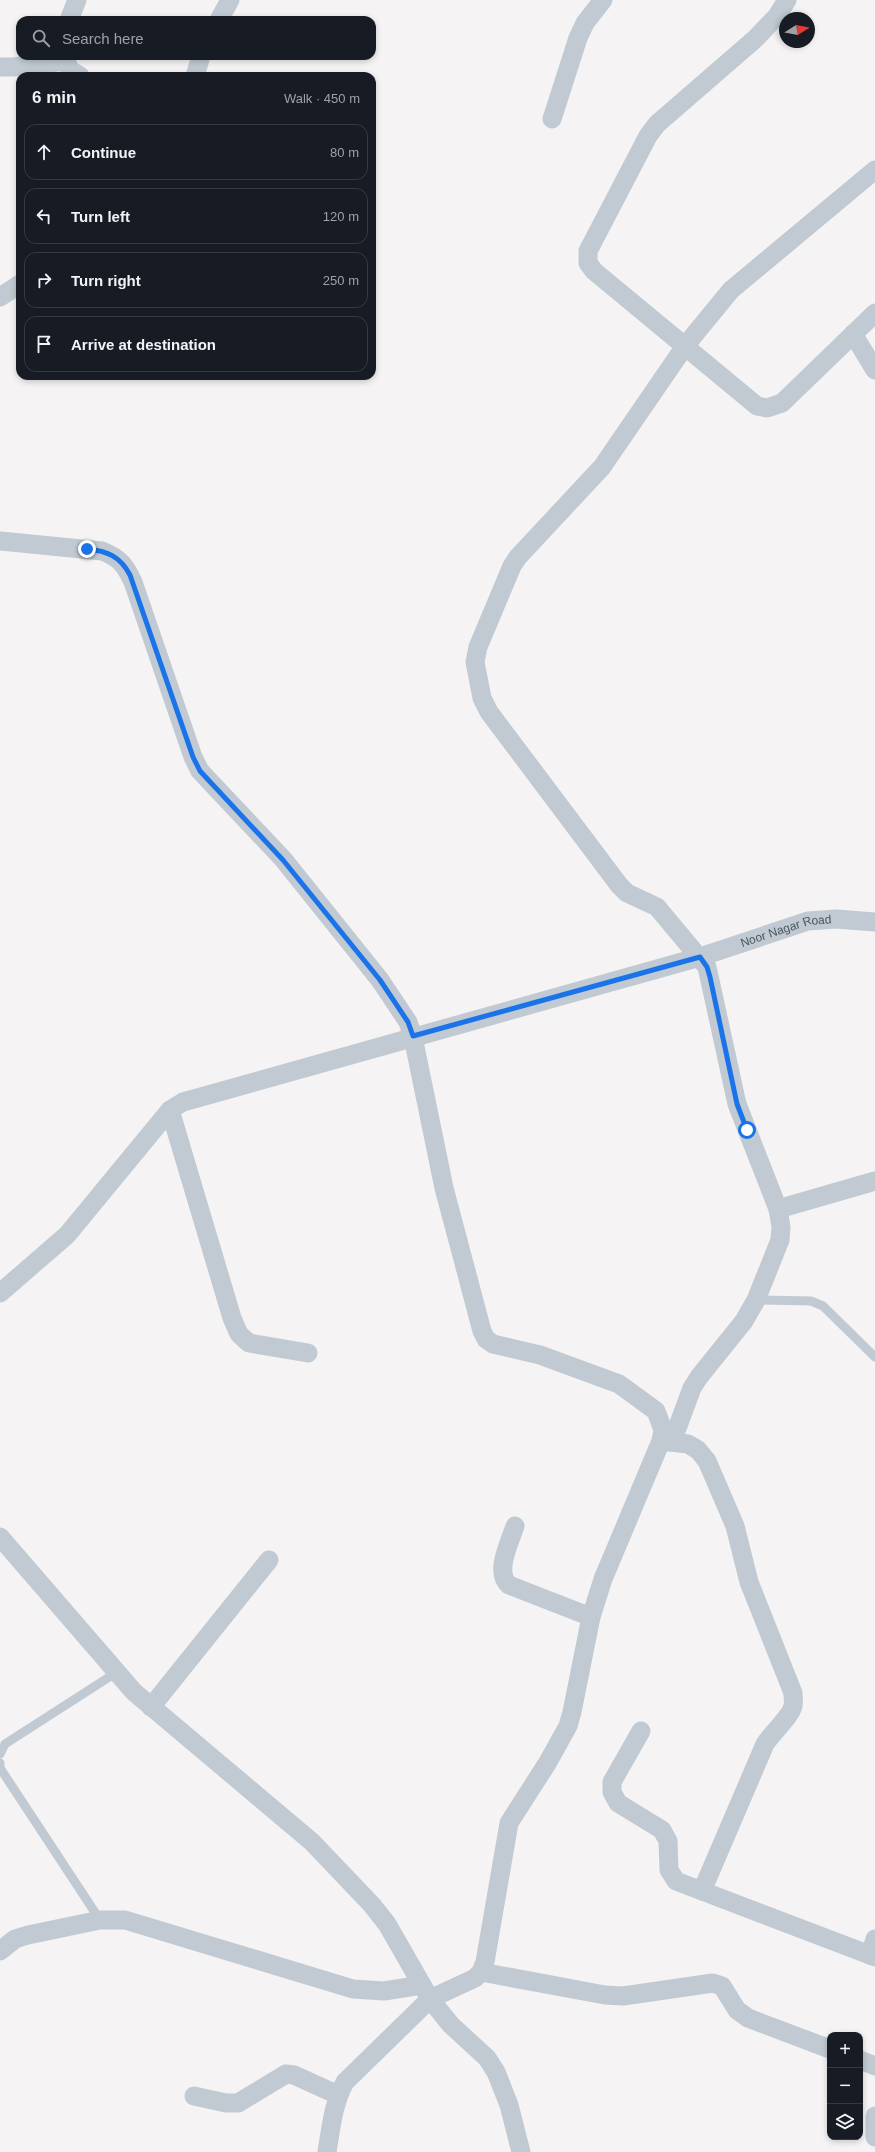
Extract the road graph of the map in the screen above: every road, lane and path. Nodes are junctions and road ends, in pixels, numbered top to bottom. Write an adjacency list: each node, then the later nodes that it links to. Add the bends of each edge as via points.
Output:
1 (77, 0): 5 (street)
2 (230, 0): 6 (street)
3 (603, 0): 13 (street, via 585,23 578,38)
4 (787, 0): 19 (street, via 777,16 755,39 656,124 588,251 588,263 594,271)
5 (71, 16)
6 (221, 16)
7 (58, 60): 10 (street)
8 (65, 60): 11 (street)
9 (200, 60): 12 (street)
10 (0, 67)
11 (73, 72)
12 (196, 72)
13 (552, 119)
14 (875, 170): 19 (street, via 743,278)
15 (16, 287): 16 (street)
16 (0, 297)
17 (875, 313): 18 (street)
18 (853, 334): 19 (street, via 782,403 767,408 757,406); 20 (street)
19 (685, 346): 23 (street, via 602,467 512,566 478,647 475,662 482,698 489,712 619,885 627,893 657,907)
20 (875, 370)
21 (0, 541): 24 (street, via 102,551 115,556 126,568 134,582 200,771 283,860 380,980 408,1022)
22 (875, 922): 23 (street, Noor Nagar Road, via 836,919 808,921)
23 (700, 957): 24 (street, Noor Nagar Road); 27 (street, via 710,977 737,1104)
24 (413, 1036): 25 (street, Noor Nagar Road, via 183,1102); 32 (street, via 444,1188 486,1339 493,1344 540,1355 619,1384 656,1411)
25 (170, 1110): 28 (street, via 68,1235); 30 (street, via 239,1334 249,1343)
26 (875, 1181): 27 (street)
27 (778, 1209): 29 (street, via 780,1240)
28 (0, 1293)
29 (756, 1300): 31 (lane, via 811,1301 823,1306); 32 (street, via 744,1321 699,1376)
30 (308, 1353)
31 (875, 1357)
32 (667, 1441): 36 (street, via 603,1579); 42 (street, via 688,1444 698,1450 707,1461 734,1526 749,1582 793,1693 793,1706 765,1744)
33 (515, 1526): 36 (street, via 502,1571 504,1581)
34 (0, 1537): 37 (street)
35 (269, 1560): 38 (street)
36 (591, 1617): 46 (street, via 568,1726 510,1823 485,1962)
37 (117, 1672): 38 (street); 40 (lane, via 5,1744)
38 (151, 1707): 47 (street, via 333,1862 387,1924)
39 (641, 1731): 42 (street, via 612,1782 612,1792 618,1803 662,1830 668,1841 669,1870 676,1881)
40 (0, 1754)
41 (0, 1763): 43 (lane, via 0,1768)
42 (702, 1891): 44 (street)
43 (100, 1920): 45 (street, via 15,1939); 47 (street, via 125,1920 353,1989)
44 (873, 1950)
45 (0, 1951)
46 (481, 1972): 47 (street, via 475,1978); 48 (street, via 623,1996 713,1983 722,1986 737,2010 748,2018)
47 (426, 1992): 51 (street, via 345,2082); 56 (street, via 451,2025 487,2058 496,2072 509,2105)
48 (827, 2048)
49 (863, 2061): 50 (street)
50 (875, 2066)
51 (338, 2095): 52 (street, via 294,2075 286,2074 238,2103); 55 (street)
52 (194, 2096)
53 (875, 2116): 54 (street)
54 (875, 2137)
55 (326, 2152)
56 (521, 2152)

